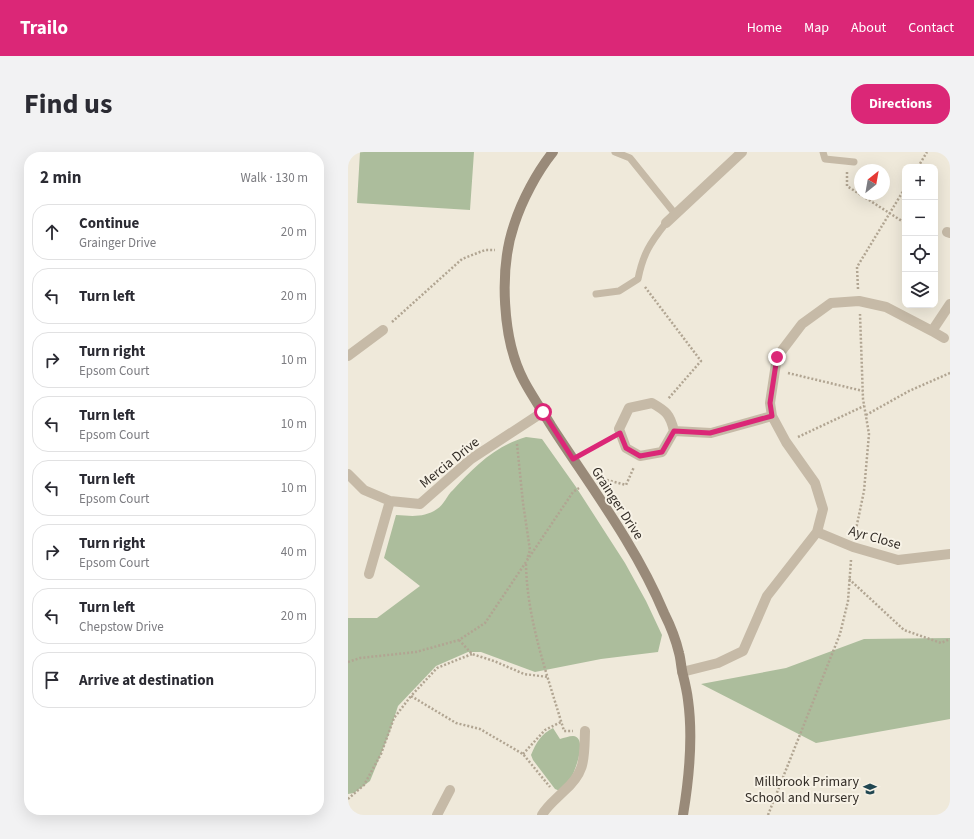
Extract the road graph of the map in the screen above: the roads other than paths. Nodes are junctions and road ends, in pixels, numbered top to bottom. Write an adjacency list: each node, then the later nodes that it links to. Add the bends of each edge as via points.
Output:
1 (553, 152): 14 (street, Grainger Drive, via 531,185 514,225 505,274 506,315 512,347 523,379)
2 (615, 152): 6 (lane, via 630,158)
3 (742, 152): 6 (street)
4 (823, 152): 5 (lane, via 826,159)
5 (851, 162)
6 (676, 215): 7 (street)
7 (666, 223): 8 (lane, via 651,242 641,262 638,279 619,291)
8 (596, 294)
9 (950, 304): 11 (street)
10 (383, 330): 13 (street)
11 (932, 331): 12 (street); 15 (street, via 886,307 859,301 831,303 802,324 777,357 770,403)
12 (944, 338)
13 (348, 356)
14 (543, 412): 18 (street, Mercia Drive, via 471,459 420,504); 22 (street, Grainger Drive, via 643,569 664,612 679,653)
15 (772, 416): 16 (street, via 710,433); 19 (street, via 786,442 815,483 823,509)
16 (674, 431): 16 (street, via 662,452 640,456 626,448 619,429 629,408 652,403 666,410)
17 (348, 474): 18 (street, Mercia Drive, via 364,490)
18 (390, 500): 21 (street)
19 (817, 532): 20 (street, Ayr Close, via 853,547 898,560); 22 (street, via 767,596 743,651 718,663)
20 (950, 554)
21 (369, 574)
22 (682, 672): 27 (street, Grainger Drive, via 688,699 690,742)
23 (585, 730): 26 (street, via 584,763 573,784 545,808)
24 (450, 790): 25 (street)
25 (437, 815)
26 (542, 815)
27 (683, 815)

